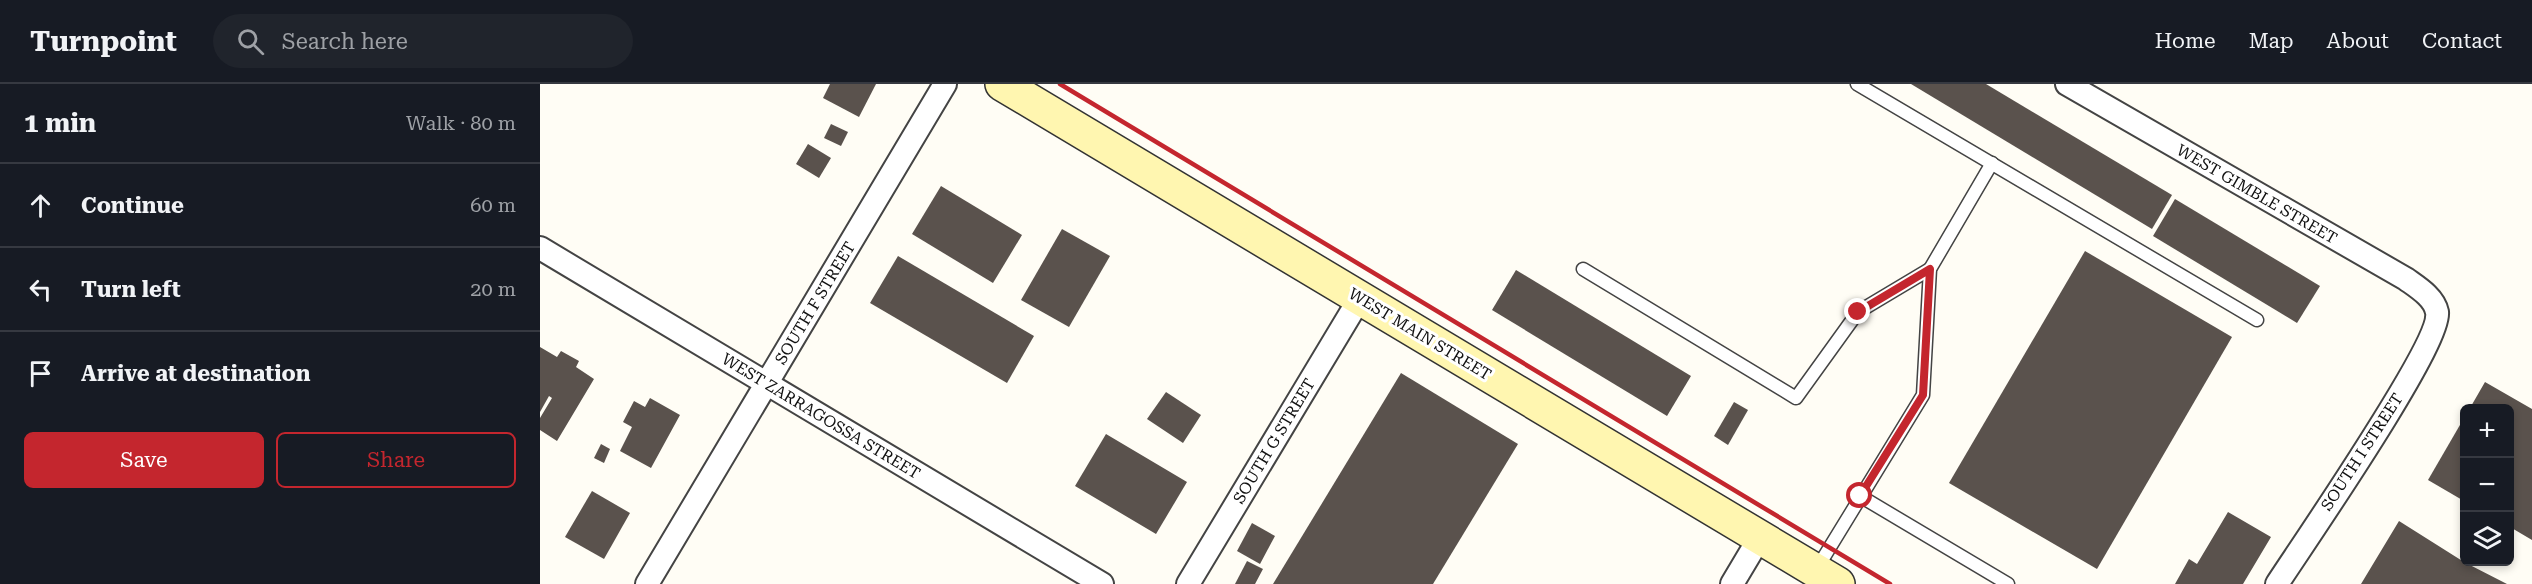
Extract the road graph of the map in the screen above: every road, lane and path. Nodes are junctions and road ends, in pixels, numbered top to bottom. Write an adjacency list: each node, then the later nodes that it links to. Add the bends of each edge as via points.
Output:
1 (945, 84): 12 (street, SOUTH F STREET)
2 (1002, 84): 9 (main road, WEST MAIN STREET)
3 (1857, 84): 5 (lane)
4 (2067, 84): 10 (street, WEST GIMBLE STREET, via 2406,279 2423,291)
5 (1992, 163): 8 (lane); 11 (lane)
6 (540, 248): 12 (street, WEST ZARRAGOSSA STREET)
7 (1583, 269): 8 (lane, via 1796,399 1858,312)
8 (1930, 269): 13 (lane, via 1923,395)
9 (1360, 298): 14 (main road, WEST MAIN STREET); 18 (street, SOUTH G STREET)
10 (2437, 314): 21 (street, SOUTH I STREET, via 2432,337 2410,378)
11 (2257, 320)
12 (766, 384): 16 (street, SOUTH F STREET); 17 (street, WEST ZARRAGOSSA STREET)
13 (1860, 496): 15 (lane); 20 (lane)
14 (1760, 537): 15 (main road, WEST MAIN STREET); 19 (street)
15 (1827, 577)
16 (647, 584)
17 (1102, 584)
18 (1188, 584)
19 (1732, 584)
20 (2008, 584)
21 (2277, 584)

